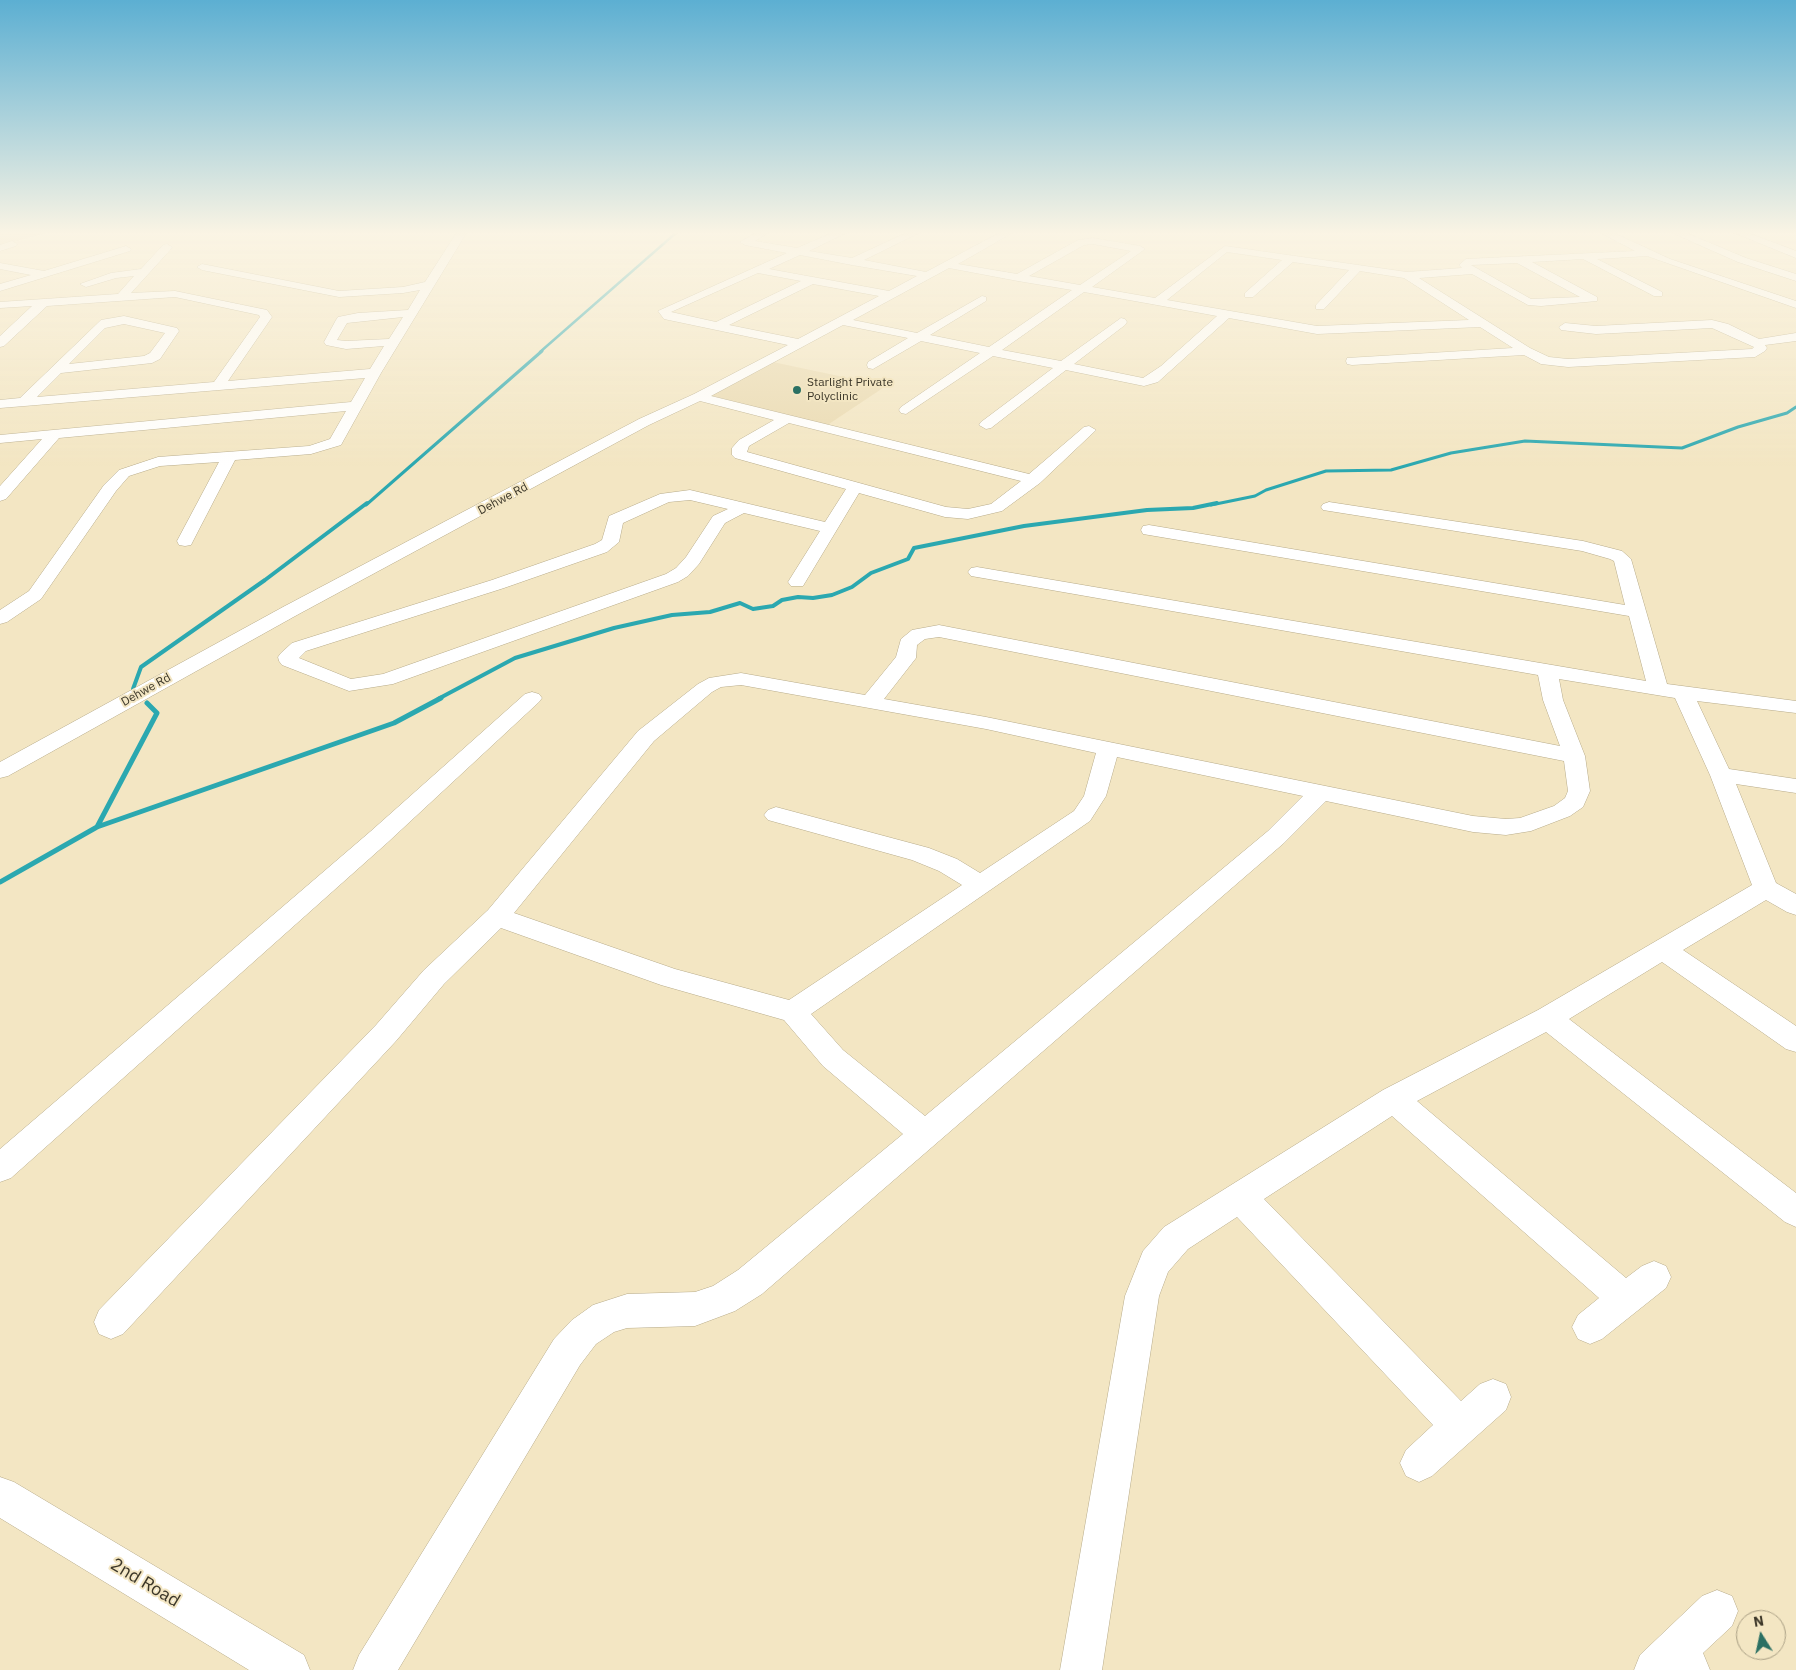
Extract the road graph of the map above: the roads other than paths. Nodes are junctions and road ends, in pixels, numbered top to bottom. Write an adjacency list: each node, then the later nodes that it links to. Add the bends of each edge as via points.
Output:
1 (35, 310): 21 (street)
2 (253, 310): 31 (street, via 266,314)
3 (415, 310): 11 (street)
4 (666, 310): 16 (street, via 664,311 668,316)
5 (751, 310): 16 (street)
6 (861, 310): 13 (street, Dehwe Rd)
7 (964, 310): 19 (street)
8 (1052, 310): 24 (street)
9 (1203, 310): 12 (street)
10 (1463, 310): 15 (street)
11 (413, 313): 20 (street); 20 (street, via 342,320 330,342 346,345)
12 (1226, 314): 15 (street, via 1323,330); 28 (street, via 1149,381 1133,381)
13 (840, 321): 19 (street); 22 (street, Dehwe Rd)
14 (1121, 322): 28 (street)
15 (1484, 323): 25 (street)
16 (718, 326): 22 (street)
17 (1565, 327): 23 (street, via 1596,330 1710,324)
18 (1796, 337): 23 (street)
19 (919, 338): 24 (street); 27 (street)
20 (395, 342): 30 (street)
21 (0, 343)
22 (798, 343): 32 (street, Dehwe Rd)
23 (1757, 343): 25 (street, via 1761,348 1755,353 1568,363 1543,360)
24 (990, 351): 28 (street); 36 (street)
25 (1526, 351): 26 (street)
26 (1352, 361)
27 (873, 365)
28 (1061, 366): 38 (street)
29 (58, 368): 29 (street, via 101,325 110,321 135,321 173,331 155,356 146,360); 33 (street)
30 (374, 373): 31 (street); 35 (street)
31 (218, 386): 33 (street)
32 (699, 397): 37 (street); 63 (street, Dehwe Rd, via 644,422)
33 (24, 402): 34 (street)
34 (0, 404)
35 (356, 406): 40 (street); 42 (street, via 340,438 331,444 311,450)
36 (906, 410)
37 (786, 419): 43 (street); 44 (street, via 744,443 738,448 740,455)
38 (986, 425)
39 (1089, 430): 43 (street)
40 (54, 435): 41 (street); 45 (street)
41 (0, 439)
42 (229, 457): 50 (street); 54 (street, via 158,462 124,473 35,595)
43 (1034, 480): 44 (street, via 996,508 968,514 945,512)
44 (855, 487): 48 (street)
45 (0, 496)
46 (1329, 507): 53 (street, via 1607,551 1622,559)
47 (741, 508): 47 (street, via 690,495 659,499 615,520 610,542 601,548 299,646 288,657 289,661 349,685 386,680 672,578 688,566 719,520); 48 (street)
48 (830, 528): 52 (street)
49 (1149, 530): 53 (street)
50 (185, 541)
51 (977, 572): 55 (street)
52 (797, 582)
53 (1636, 612): 56 (street)
54 (0, 618)
55 (1547, 671): 56 (street); 62 (street, via 1553,700)
56 (1658, 689): 57 (street)
57 (1683, 693): 60 (street); 64 (street)
58 (532, 698): 78 (street, via 379,837)
59 (870, 703): 61 (street, via 986,723); 62 (street, via 906,658 908,643 920,634 938,630); 71 (street, via 741,679 728,679 705,688 646,736)
60 (1796, 707)
61 (1108, 750): 66 (street); 68 (street, via 1094,796 1082,816)
62 (1574, 756): 66 (street, via 1579,791 1575,802 1562,811 1523,825 1489,827)
63 (0, 770)
64 (1721, 775): 65 (street); 69 (street)
65 (1796, 786)
66 (1320, 793): 77 (street, via 1276,837)
67 (776, 815): 68 (street, via 920,854 948,865)
68 (981, 886): 73 (street)
69 (1766, 888): 70 (street); 72 (street)
70 (1796, 906)
71 (497, 917): 73 (street, via 670,978); 83 (street, via 434,977 386,1033)
72 (1664, 950): 74 (street); 75 (street)
73 (794, 1012): 77 (street, via 833,1058)
74 (1548, 1018): 76 (street); 80 (street)
75 (1796, 1041)
76 (1394, 1100): 79 (street); 82 (street)
77 (926, 1135): 92 (street, via 750,1282 723,1299 694,1309 627,1311 605,1317 584,1332 566,1352)
78 (0, 1168)
79 (1241, 1198): 86 (street); 93 (street, via 1176,1238 1155,1262 1142,1296)
80 (1796, 1212)
81 (1654, 1277): 82 (street)
82 (1625, 1299): 84 (street)
83 (110, 1322)
84 (1590, 1327)
85 (1493, 1398): 86 (street)
86 (1460, 1426): 87 (street)
87 (1419, 1463)
88 (0, 1496): 91 (street, 2nd Road)
89 (1717, 1611): 90 (street)
90 (1673, 1664)
91 (289, 1670)
92 (374, 1670)
93 (1081, 1670)

